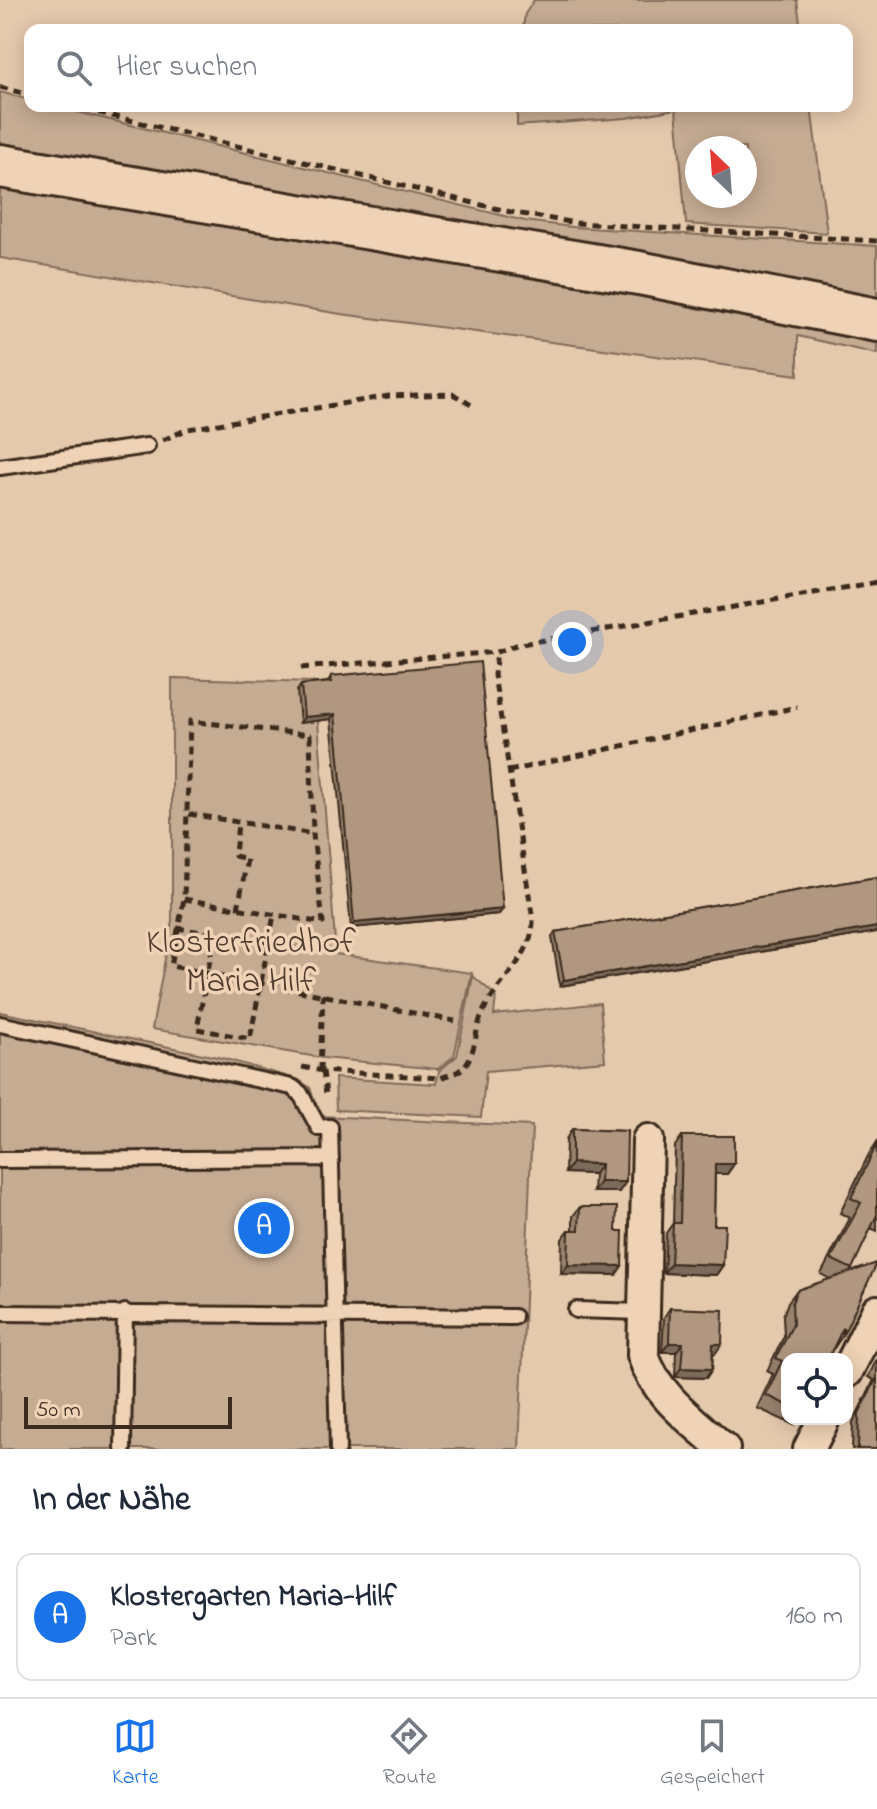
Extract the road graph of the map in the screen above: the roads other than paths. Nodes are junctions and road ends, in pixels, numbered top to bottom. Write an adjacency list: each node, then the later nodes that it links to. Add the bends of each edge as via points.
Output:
1 (0, 166): 2 (main road, via 639,273)
2 (877, 320)
3 (147, 446): 4 (lane)
4 (0, 467)
5 (0, 1024): 7 (lane, via 292,1087 319,1128 329,1121)
6 (648, 1140): 12 (street)
7 (331, 1158): 8 (lane); 14 (lane)
8 (0, 1160)
9 (576, 1310): 12 (lane)
10 (877, 1311): 16 (street)
11 (125, 1312): 13 (lane); 14 (lane); 18 (lane)
12 (642, 1312): 20 (street, via 643,1355 650,1378)
13 (0, 1313)
14 (335, 1315): 15 (lane); 19 (lane)
15 (514, 1317)
16 (853, 1360)
17 (821, 1425): 21 (street)
18 (123, 1449)
19 (338, 1449)
20 (724, 1449)
21 (809, 1449)

